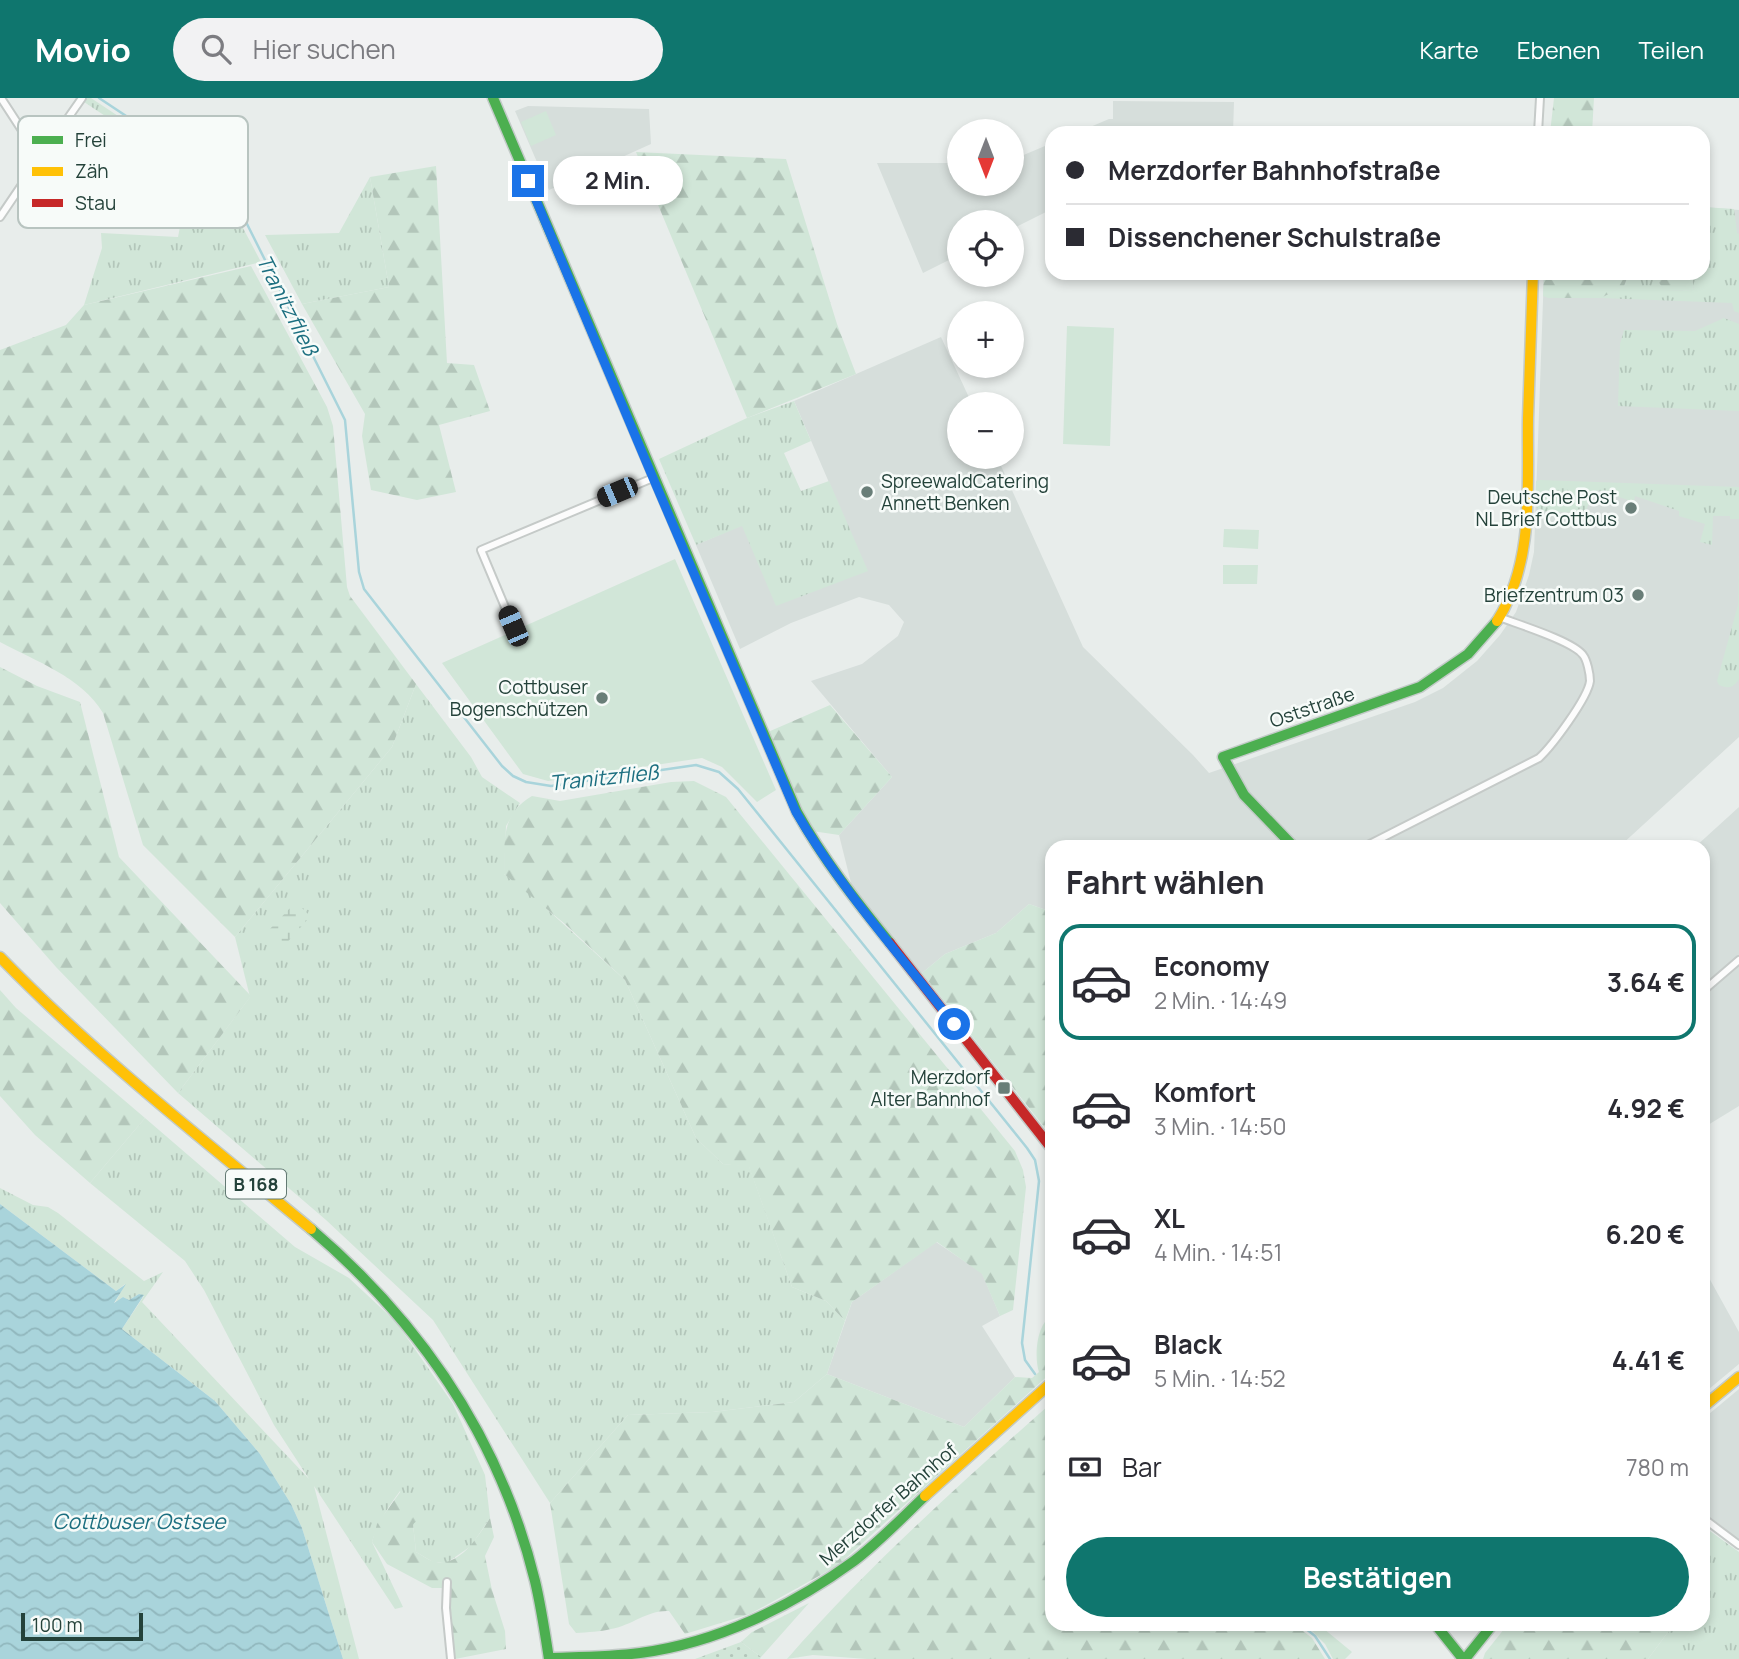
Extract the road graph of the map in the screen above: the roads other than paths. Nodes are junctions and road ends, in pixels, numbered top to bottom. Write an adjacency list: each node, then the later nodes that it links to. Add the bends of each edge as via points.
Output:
1 (1, 98): 6 (street)
2 (82, 98): 5 (street)
3 (493, 98): 11 (street)
4 (1540, 98): 7 (street)
5 (69, 116)
6 (18, 124)
7 (1538, 126)
8 (18, 190): 9 (street)
9 (0, 217)
10 (1533, 280): 12 (street, Oststraße, via 1524,542)
11 (653, 478): 13 (street, via 481,550); 19 (street, via 796,812 875,924)
12 (1499, 617): 14 (street, Oststraße, via 1462,658 1420,687 1223,757 1237,785); 15 (street, via 1572,645 1584,655 1590,682 1584,697 1539,758)
13 (513, 626)
14 (1287, 840)
15 (1378, 840)
16 (0, 957): 30 (street, B 168, via 86,1043 310,1226 397,1311 427,1349 459,1397 509,1501 532,1572)
17 (1739, 960): 18 (street)
18 (1710, 985)
19 (1045, 1140)
20 (1739, 1377): 22 (street)
21 (1045, 1388): 28 (street, Merzdorfer Bahnhof, via 856,1559 821,1585 734,1628)
22 (1710, 1401)
23 (1710, 1523): 24 (street)
24 (1739, 1545)
25 (447, 1582): 29 (street)
26 (1441, 1631): 31 (street)
27 (1487, 1631): 31 (street)
28 (604, 1658): 30 (street, Merzdorfer Bahnhof)
29 (451, 1659)
30 (547, 1659)
31 (1464, 1659)

